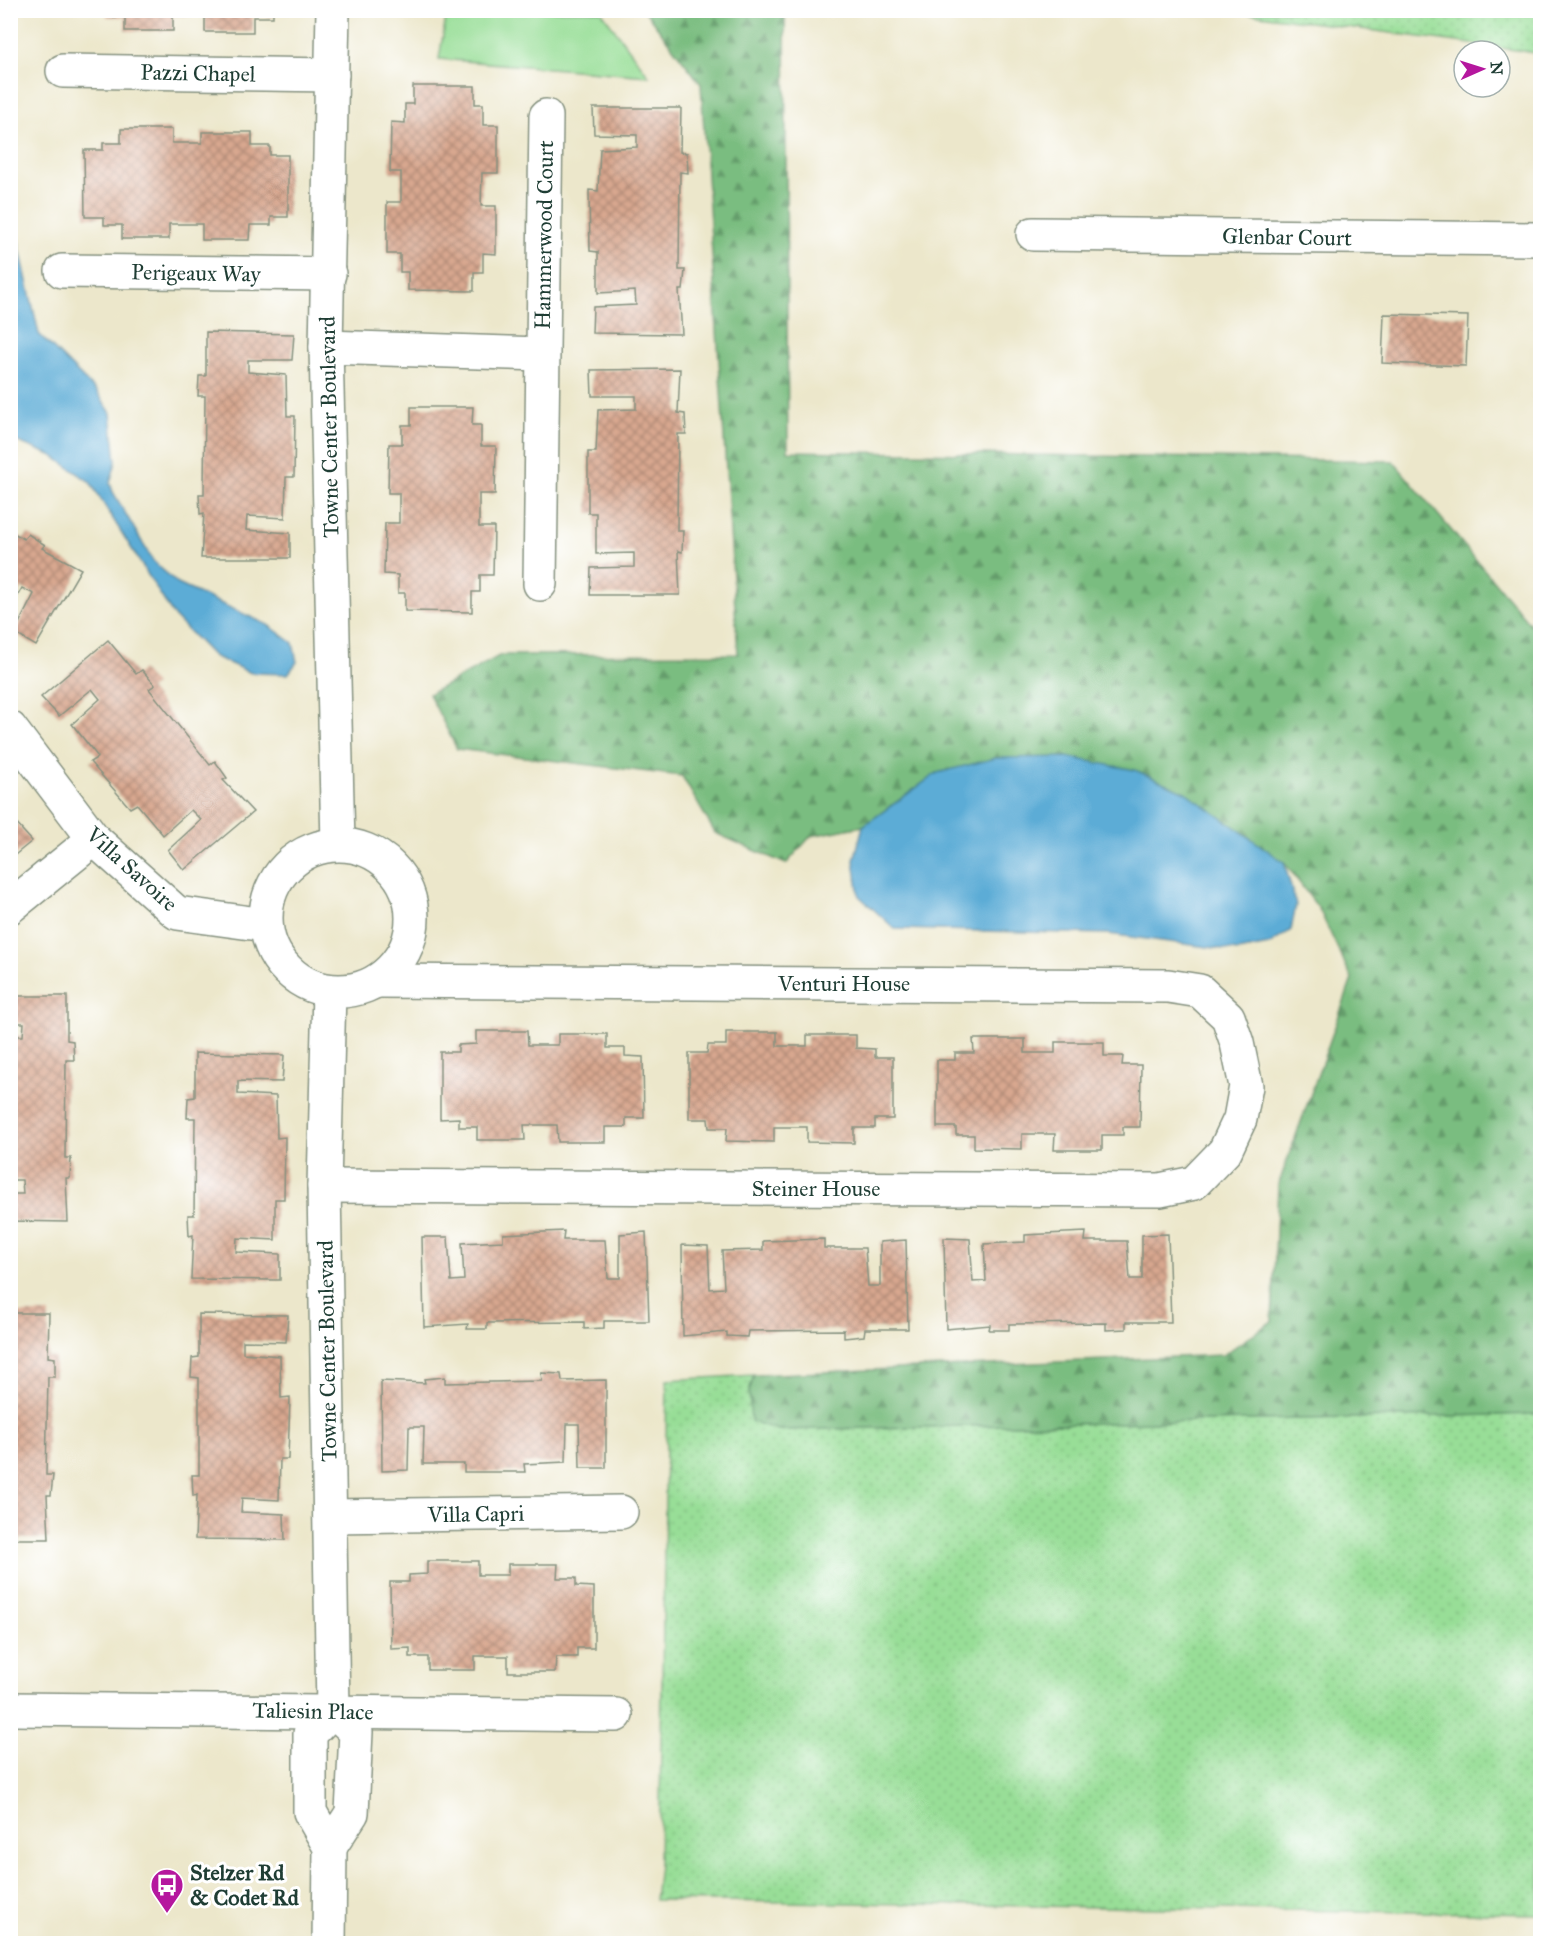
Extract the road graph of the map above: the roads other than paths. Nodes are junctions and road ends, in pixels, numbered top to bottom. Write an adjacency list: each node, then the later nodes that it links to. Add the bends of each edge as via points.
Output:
1 (333, 10): 3 (street, Towne Center Boulevard)
2 (63, 71): 3 (street, Pazzi Chapel)
3 (332, 75): 8 (street, Towne Center Boulevard)
4 (546, 116): 10 (street, Hammerwood Court)
5 (1033, 234): 6 (street, Glenbar Court)
6 (1540, 239)
7 (63, 271): 8 (street, Perigeaux Way)
8 (329, 274): 9 (street, Towne Center Boulevard)
9 (326, 347): 10 (street, Hammerwood Court); 14 (street, Towne Center Boulevard)
10 (542, 354): 11 (street, Hammerwood Court)
11 (540, 584)
12 (10, 728): 13 (street, Villa Savoire)
13 (94, 839): 15 (street); 16 (street, Villa Savoire, via 177,914)
14 (338, 844): 16 (street, via 299,855 272,885); 17 (street, via 365,849 388,863 404,885 412,911 409,938 397,962)
15 (10, 907)
16 (265, 925): 18 (street, via 276,957 299,980)
17 (377, 981): 18 (street, via 354,990); 19 (street, Venturi House, via 1168,986 1200,991 1228,1017)
18 (330, 991): 20 (street, Towne Center Boulevard)
19 (1246, 1086): 20 (street, Steiner House, via 1240,1119 1225,1150 1194,1183 1160,1191)
20 (324, 1186): 22 (street, Towne Center Boulevard)
21 (621, 1512): 22 (street, Villa Capri)
22 (330, 1516): 24 (street, Towne Center Boulevard)
23 (10, 1709): 24 (street, Taliesin Place)
24 (333, 1710): 25 (street, Taliesin Place); 26 (street, via 310,1734 310,1812); 26 (street, via 356,1732 352,1813)
25 (616, 1715)
26 (330, 1847): 27 (street)
27 (329, 1944)

